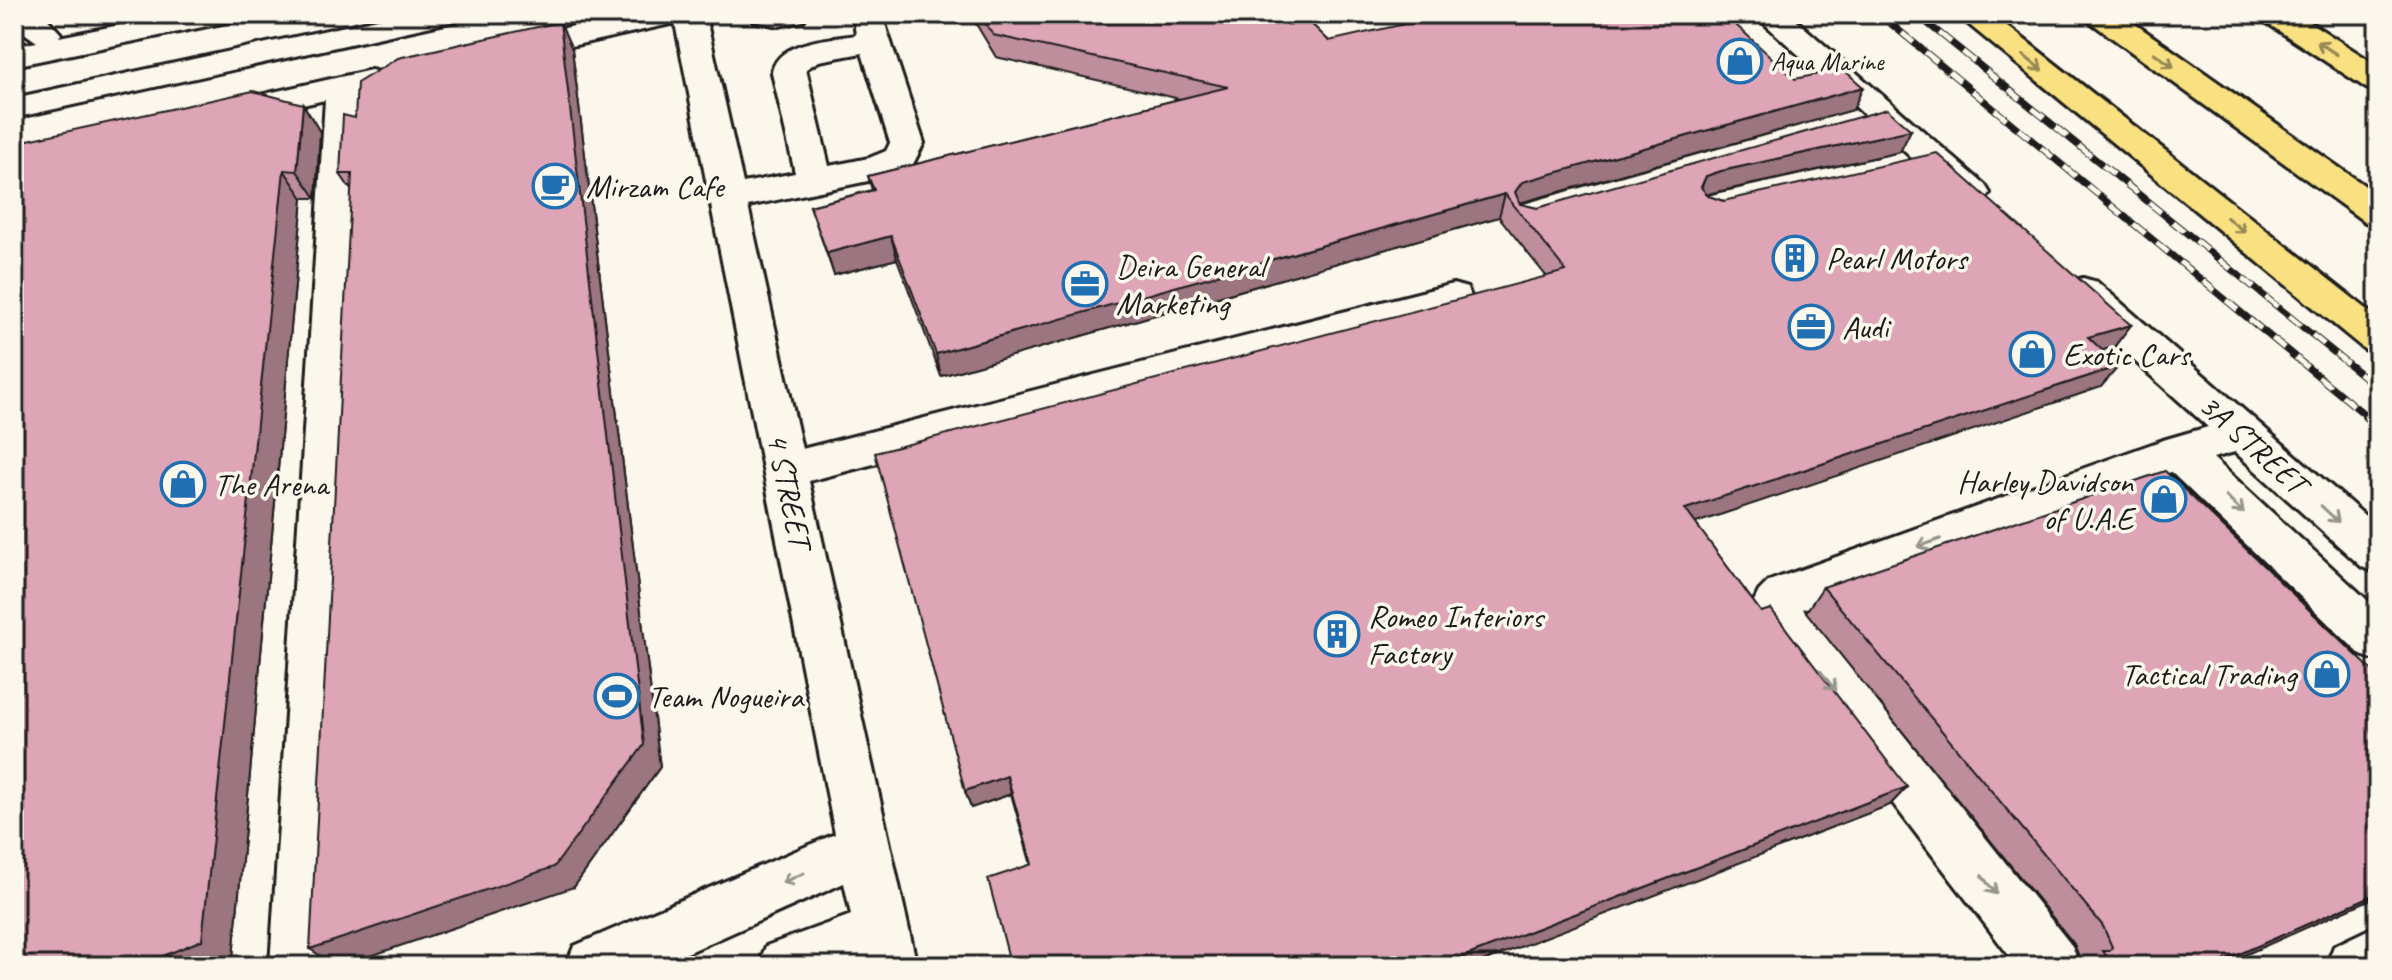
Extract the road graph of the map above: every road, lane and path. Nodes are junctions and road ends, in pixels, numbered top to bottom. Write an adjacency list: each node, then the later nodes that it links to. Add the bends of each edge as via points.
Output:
1 (222, 14): 13 (street)
2 (445, 14): 18 (street)
3 (671, 14): 14 (street)
4 (689, 14): 25 (street, 4 STREET)
5 (764, 14): 6 (street)
6 (792, 14)
7 (1770, 14): 19 (street)
8 (1972, 14): 30 (highway, one-way to 30)
9 (2100, 14): 27 (highway, one-way to 27)
10 (2275, 14): 16 (highway, one-way to 10)
11 (14, 15): 13 (street, via 34,23)
12 (872, 27): 24 (street, via 790,65); 24 (street, via 905,151 891,165)
13 (42, 39)
14 (484, 55)
15 (406, 73): 17 (street)
16 (2378, 81)
17 (343, 86): 20 (street); 39 (street)
18 (14, 108)
19 (1884, 115): 21 (street); 22 (street)
20 (194, 120)
21 (1843, 126)
22 (1933, 159): 23 (street); 26 (street)
23 (1889, 169)
24 (815, 181): 25 (street)
25 (727, 198): 33 (street, 4 STREET)
26 (1992, 212)
27 (2378, 213)
28 (2051, 265): 31 (street, 3A STREET)
29 (1453, 298): 33 (street)
30 (2378, 339)
31 (2241, 434): 32 (street); 34 (street, 3A STREET, one-way to 34)
32 (2178, 452): 35 (street, one-way to 35); 42 (street, one-way to 42, via 1786,595 1776,605 1780,619)
33 (785, 470): 36 (street, 4 STREET)
34 (2378, 554)
35 (2378, 640)
36 (865, 847): 37 (street, 4 STREET); 40 (street, one-way to 40)
37 (885, 949): 41 (street)
38 (2378, 953): 43 (street)
39 (298, 966)
40 (594, 966)
41 (786, 966)
42 (2052, 966)
43 (2354, 966)

